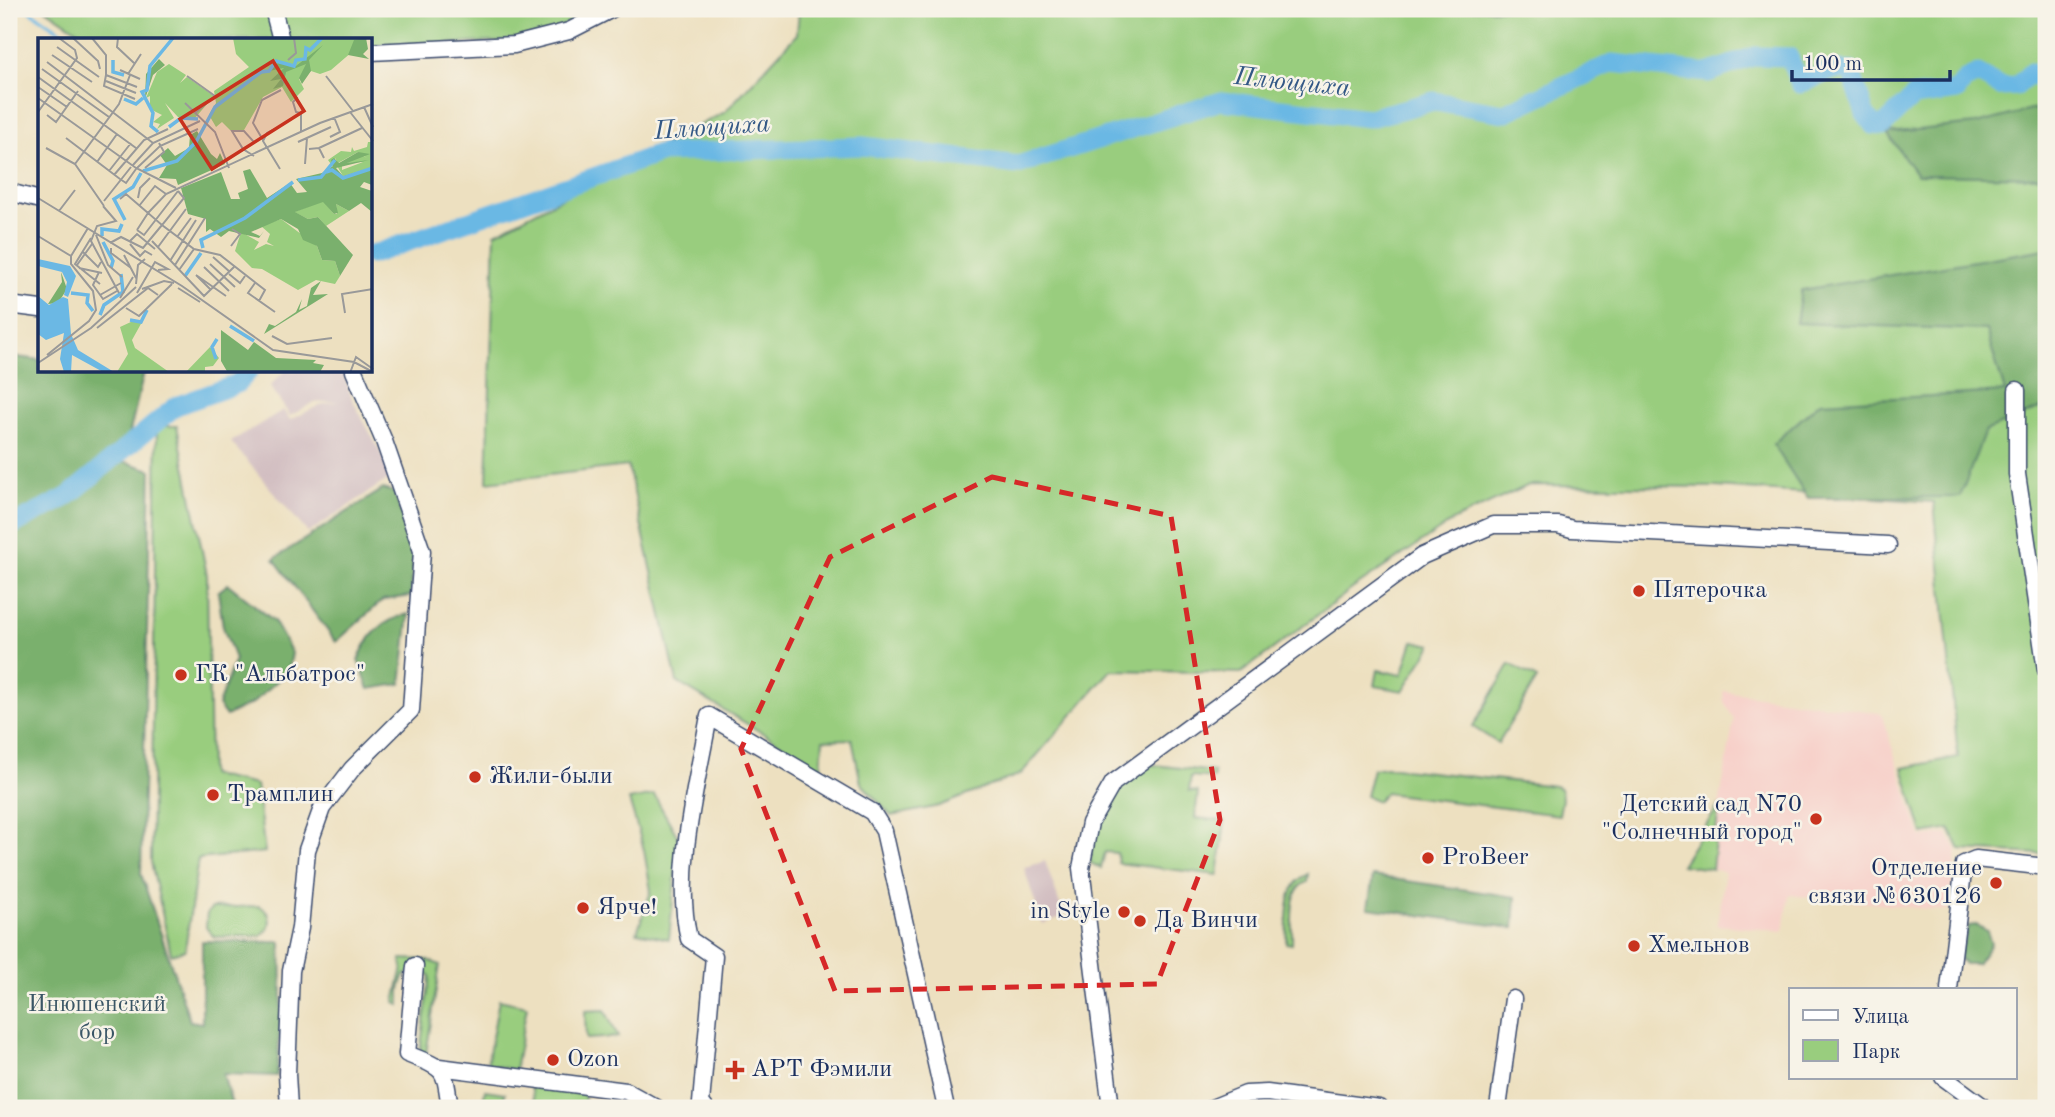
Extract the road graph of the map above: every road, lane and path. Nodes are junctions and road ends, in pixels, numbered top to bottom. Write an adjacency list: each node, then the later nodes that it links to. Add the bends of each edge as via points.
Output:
1 (273, 9): 3 (street)
2 (612, 9): 4 (street, via 569,31 514,45)
3 (280, 38)
4 (373, 52)
5 (9, 192): 6 (street)
6 (38, 199)
7 (9, 305): 8 (street)
8 (38, 309)
9 (355, 373): 19 (street, via 422,551 411,710 330,798 307,850 291,971)
10 (2017, 390): 12 (street, via 2017,474)
11 (1888, 545): 24 (street, via 1493,525 1422,556 1152,752 1113,783 1103,797 1085,837 1082,868)
12 (2046, 670)
13 (2046, 867): 15 (street, via 1976,859 1964,864)
14 (415, 966): 17 (street, via 407,1054)
15 (1950, 988)
16 (1513, 999): 27 (street)
17 (439, 1067): 20 (street, via 445,1074); 21 (street, via 626,1091)
18 (1943, 1078): 28 (street, via 1981,1105)
19 (289, 1108)
20 (450, 1108)
21 (657, 1108)
22 (705, 1108): 23 (street, via 701,1103 714,956 689,939 684,919 692,814 709,716 872,812 884,831)
23 (946, 1108)
24 (1111, 1108)
25 (1212, 1108): 26 (street, via 1246,1094 1267,1093)
26 (1379, 1108)
27 (1498, 1108)
28 (1979, 1108)

